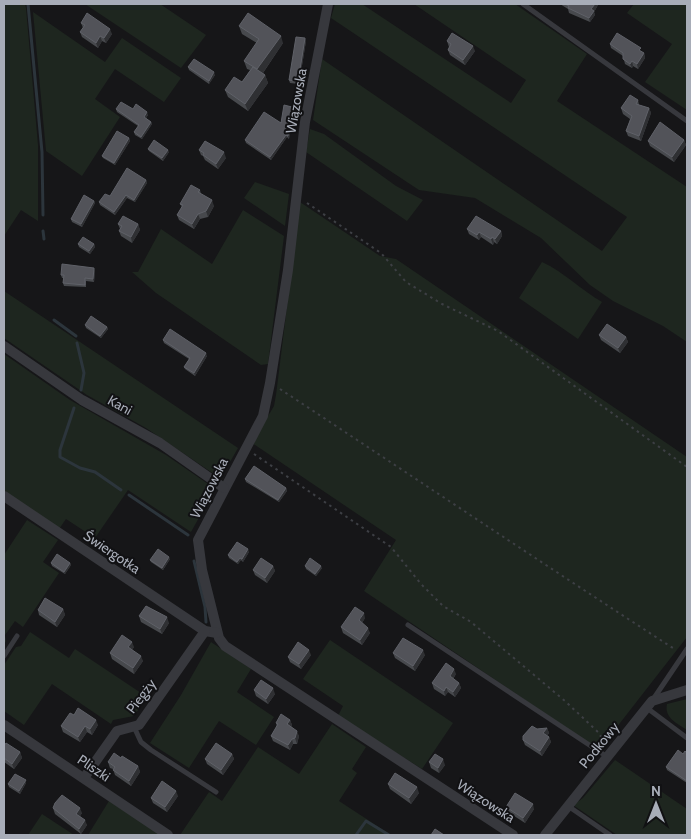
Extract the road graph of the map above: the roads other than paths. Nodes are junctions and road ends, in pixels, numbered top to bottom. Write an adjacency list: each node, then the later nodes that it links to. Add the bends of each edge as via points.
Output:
1 (328, 4): 5 (street, Wiązowska, via 305,122 288,270 263,416)
2 (523, 4): 3 (lane)
3 (687, 121)
4 (4, 346): 5 (street, Kani, via 82,400 160,443)
5 (224, 488): 9 (street, Wiązowska, via 198,540)
6 (4, 496): 8 (street, Świergotka)
7 (408, 626): 18 (lane)
8 (205, 630): 9 (street); 16 (street, Piegży, via 138,725)
9 (217, 633): 23 (street, Wiązowska, via 225,646)
10 (17, 636): 12 (lane)
11 (687, 649): 14 (lane)
12 (4, 656)
13 (687, 690): 14 (street)
14 (649, 704): 17 (lane); 18 (street, Podkowy)
15 (4, 725): 19 (street, Pliszki)
16 (134, 726): 19 (street, Piegży, via 117,730); 20 (lane, via 141,742)
17 (687, 738)
18 (608, 754): 21 (street, Podkowy)
19 (84, 778): 22 (street, Pliszki)
20 (216, 792)
21 (567, 806): 24 (street, Podkowy); 25 (lane)
22 (168, 835)
23 (513, 835)
24 (544, 835)
25 (610, 835)

